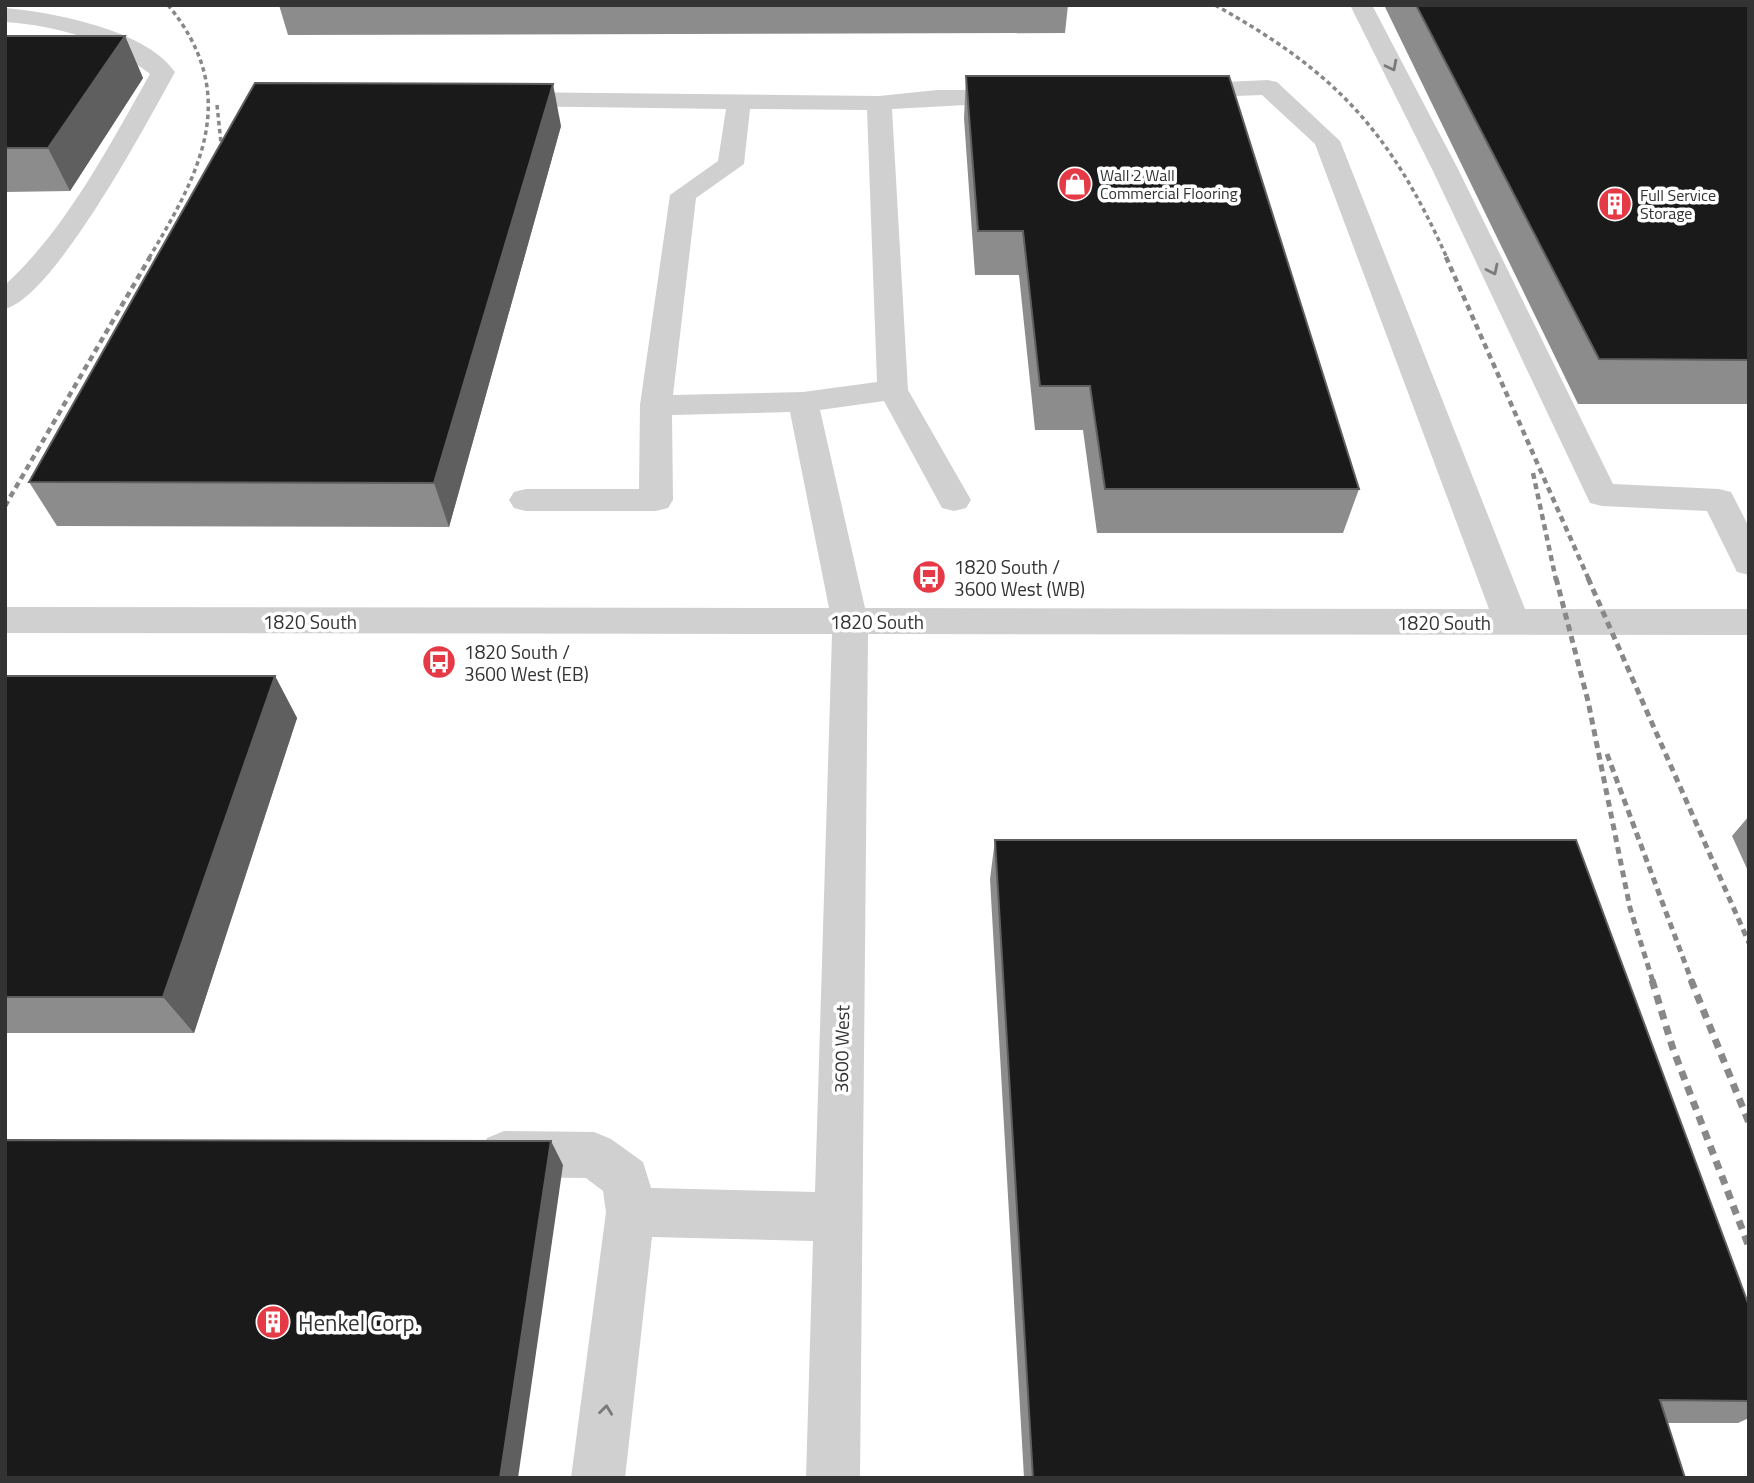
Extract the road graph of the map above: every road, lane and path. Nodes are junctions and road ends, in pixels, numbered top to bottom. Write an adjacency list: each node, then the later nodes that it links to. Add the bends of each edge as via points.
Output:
1 (1361, 5): 14 (street, one-way to 14, via 1602,495)
2 (5, 15): 8 (street, via 97,33 145,57 163,72 116,158 41,266)
3 (1159, 93): 18 (street, via 1268,88 1327,141)
4 (1039, 97): 7 (street, via 937,97)
5 (475, 99): 6 (street)
6 (738, 101): 7 (street); 11 (street, via 731,164 683,195)
7 (879, 103): 9 (street)
8 (5, 300)
9 (893, 390): 10 (street); 13 (street)
10 (803, 402): 11 (street); 17 (street, 3600 West)
11 (656, 405): 12 (street, via 656,500)
12 (526, 500)
13 (954, 500)
14 (1734, 501): 15 (street)
15 (1749, 563)
16 (5, 620): 17 (street, 1820 South)
17 (850, 621): 18 (street, 1820 South); 22 (street, 3600 West)
18 (1512, 622): 19 (street, 1820 South)
19 (1749, 622)
20 (457, 1154): 21 (street, via 594,1155 626,1179)
21 (630, 1212): 22 (street); 23 (street, one-way to 21)
22 (838, 1217): 24 (street, 3600 West)
23 (598, 1478)
24 (833, 1478)

